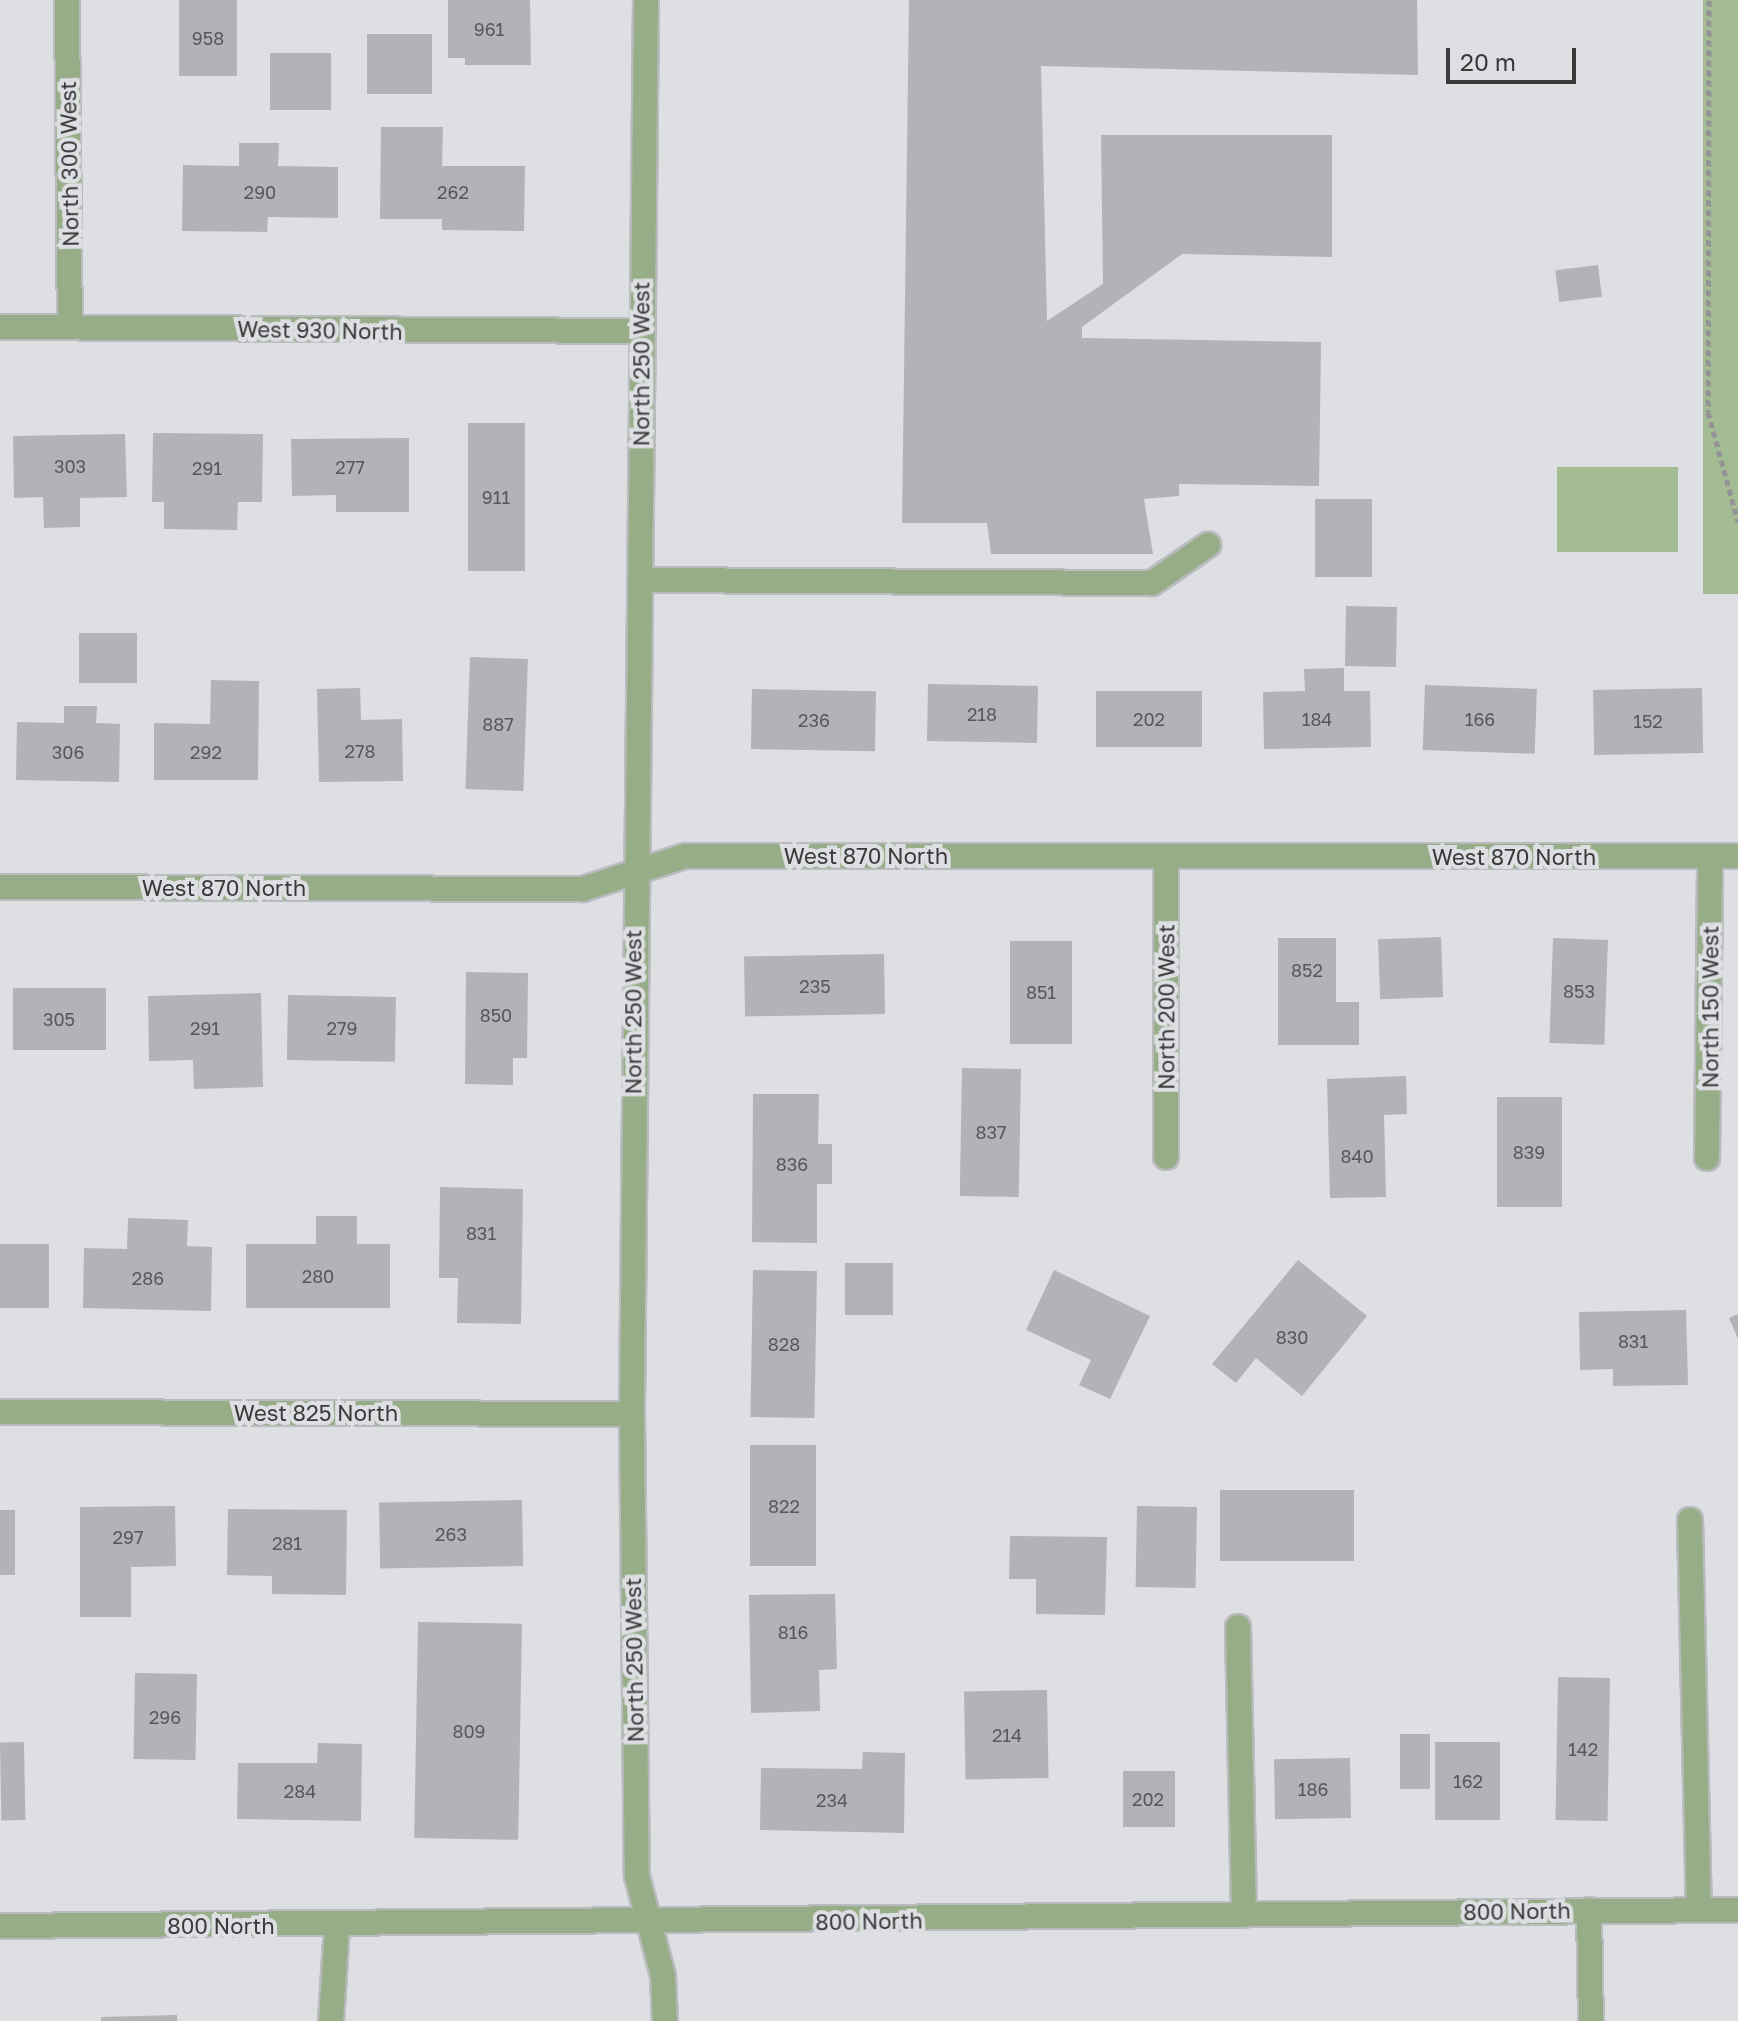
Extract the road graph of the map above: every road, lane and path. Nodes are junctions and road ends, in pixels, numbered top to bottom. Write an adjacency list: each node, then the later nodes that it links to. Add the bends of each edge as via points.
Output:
1 (67, 0): 5 (street, North 300 West)
2 (646, 0): 6 (street, North 250 West)
3 (1709, 0): 7 (path, via 1708,412)
4 (0, 327): 5 (street, West 930 North)
5 (70, 327): 6 (street, West 930 North)
6 (640, 331): 9 (street, North 250 West)
7 (1738, 522)
8 (1208, 545): 9 (street, via 1152,583)
9 (640, 580): 13 (street, North 250 West)
10 (1710, 856): 11 (street, West 870 North); 12 (street, West 870 North); 16 (street, North 150 West)
11 (1738, 856)
12 (1166, 858): 13 (street, West 870 North, via 685,856); 15 (street, North 200 West)
13 (634, 873): 14 (street, West 870 North, via 583,889); 18 (street, North 250 West)
14 (0, 887)
15 (1166, 1157)
16 (1707, 1158)
17 (0, 1412): 18 (street, West 825 North)
18 (632, 1414): 25 (street, North 250 West, via 637,1876)
19 (1690, 1520): 22 (street)
20 (1238, 1627): 24 (street)
21 (1589, 1910): 22 (street, 800 North); 24 (street, 800 North); 30 (street)
22 (1699, 1910): 23 (street, 800 North)
23 (1738, 1910)
24 (1244, 1915): 25 (street, 800 North)
25 (651, 1923): 27 (street, 800 North); 29 (street, North 250 West)
26 (0, 1926): 27 (street, 800 North)
27 (337, 1926): 28 (street)
28 (331, 2021)
29 (665, 2021)
30 (1591, 2021)

